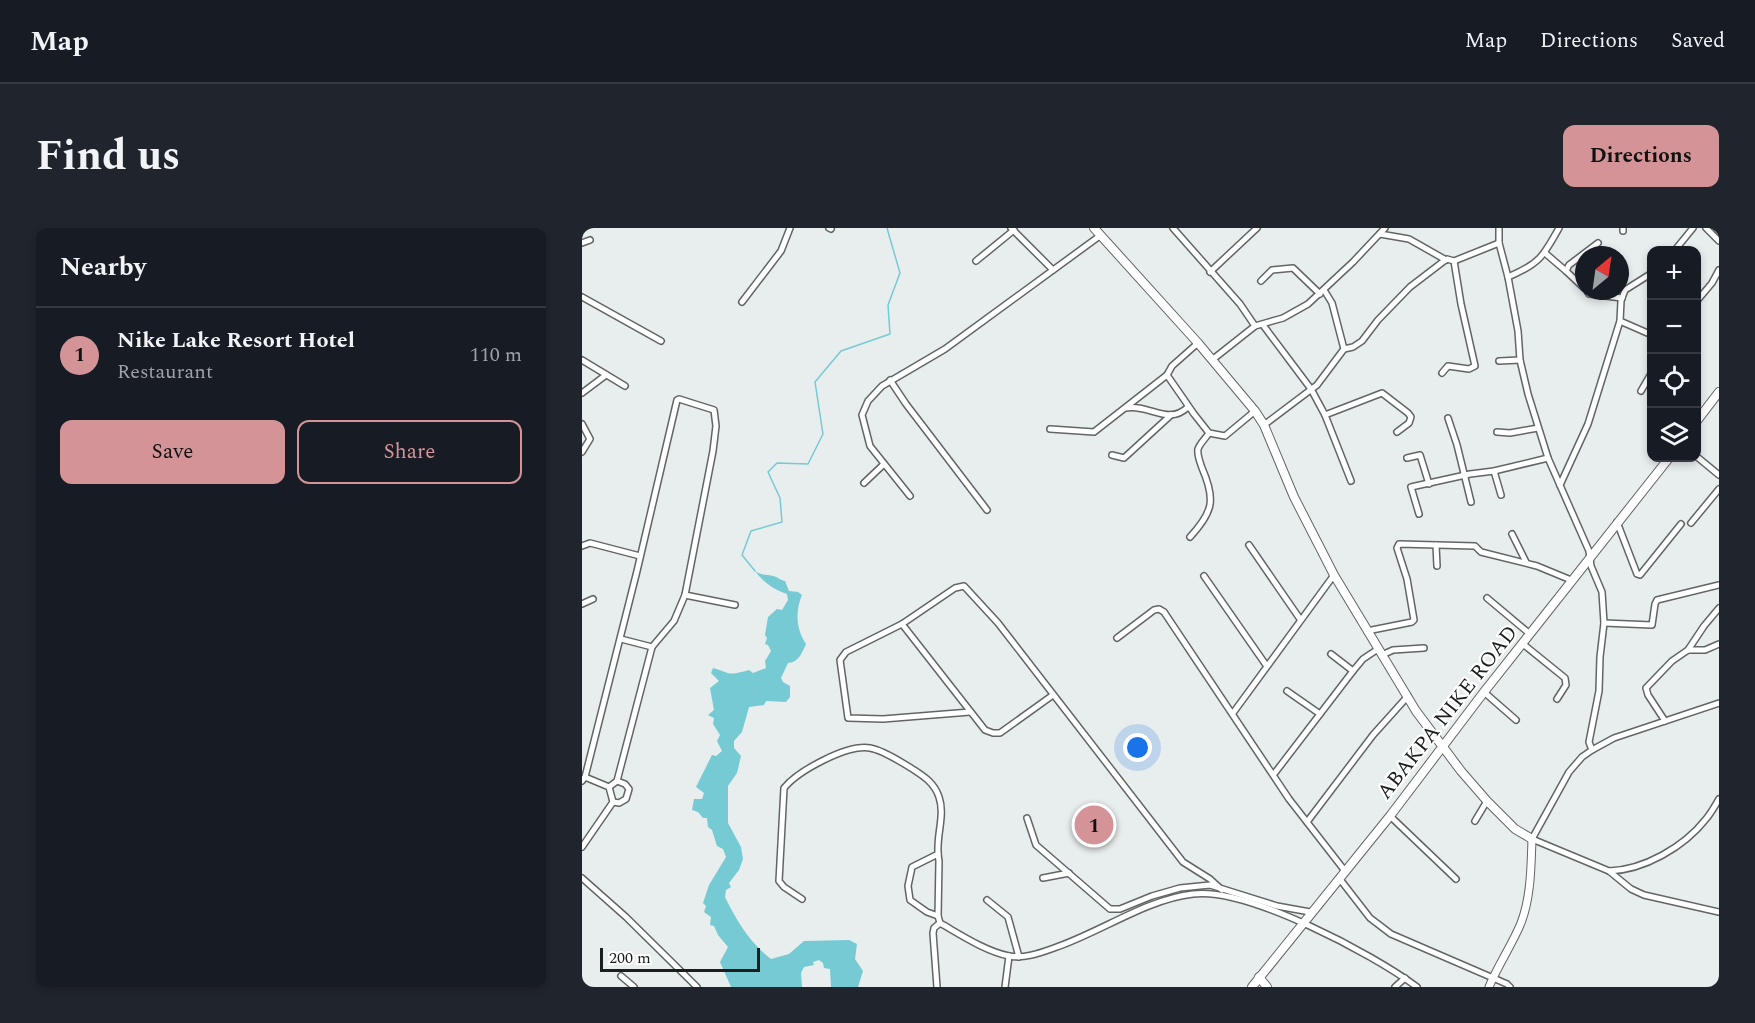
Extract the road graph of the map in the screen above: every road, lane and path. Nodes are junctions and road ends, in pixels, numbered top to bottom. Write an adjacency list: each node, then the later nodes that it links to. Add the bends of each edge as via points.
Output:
1 (790, 228): 36 (street, via 781,252)
2 (1094, 228): 12 (main road)
3 (1173, 228): 26 (street)
4 (1257, 228): 26 (street)
5 (1385, 228): 11 (street)
6 (1499, 228): 16 (street)
7 (1559, 228): 19 (street)
8 (1693, 228): 18 (street)
9 (1706, 228): 14 (street)
10 (1013, 229): 21 (street); 23 (street)
11 (1380, 234): 20 (street, via 1409,239); 32 (street)
12 (1101, 235): 23 (street); 42 (main road)
13 (591, 240): 15 (street)
14 (1719, 241)
15 (582, 243)
16 (1499, 243): 22 (street); 28 (street)
17 (1598, 243): 25 (street)
18 (1678, 246)
19 (1545, 253): 25 (street); 28 (street)
20 (1446, 260): 22 (street); 43 (street, via 1410,287 1362,341)
21 (976, 261)
22 (1454, 261): 48 (street, via 1475,366 1448,366)
23 (1053, 270): 52 (street, via 945,349)
24 (1719, 270): 35 (street)
25 (1566, 271): 29 (street)
26 (1210, 272): 39 (street)
27 (1647, 276): 31 (street)
28 (1508, 277): 46 (street)
29 (1575, 280)
30 (1261, 281): 32 (street, via 1272,270 1293,268)
31 (1629, 286)
32 (1322, 292): 38 (street, via 1295,313); 43 (street, via 1332,303)
33 (582, 297): 41 (street)
34 (1622, 300): 37 (street)
35 (1698, 300)
36 (742, 302)
37 (1620, 321): 40 (street); 85 (street, via 1588,424)
38 (1263, 324): 39 (street); 54 (street)
39 (1255, 326): 45 (street)
40 (1647, 333)
41 (661, 341)
42 (1198, 343): 45 (main road); 50 (street)
43 (1344, 350): 54 (street)
44 (582, 360): 49 (street)
45 (1212, 360): 60 (main road)
46 (1520, 360): 47 (street); 67 (street)
47 (1499, 361)
48 (1442, 373)
49 (606, 375): 53 (street); 57 (street)
50 (1167, 375): 58 (street); 59 (street)
51 (1647, 380): 55 (street)
52 (890, 381): 78 (street, via 875,392 862,415 870,446); 90 (street)
53 (625, 386)
54 (1311, 389): 63 (street); 66 (street)
55 (1641, 390)
56 (1719, 392): 61 (main road)
57 (582, 393)
58 (1188, 406): 62 (street); 71 (street)
59 (1124, 408): 62 (street, via 1134,406); 68 (street, via 1094,432)
60 (1256, 411): 66 (main road); 71 (street, via 1225,436)
61 (1701, 415)
62 (1171, 416): 73 (street, via 1124,458)
63 (1325, 416): 69 (street, via 1382,393 1411,417); 82 (street)
64 (1448, 418): 81 (street)
65 (582, 424): 72 (street, via 590,439)
66 (1264, 424): 104 (main road, via 1294,496)
67 (1538, 428): 70 (street); 75 (street)
68 (1050, 429)
69 (1397, 432)
70 (1497, 432)
71 (1209, 433): 96 (street, via 1198,454 1211,504 1204,522)
72 (582, 452)
73 (1112, 455)
74 (1407, 458): 84 (street, via 1420,455)
75 (1548, 458): 79 (street); 85 (street)
76 (1701, 460): 80 (street)
77 (1666, 462): 92 (main road, ABAKPA NIKE ROAD)
78 (884, 464): 83 (street); 88 (street)
79 (1494, 471): 81 (street); 87 (street)
80 (1719, 475)
81 (1464, 476): 84 (street); 89 (street)
82 (1351, 481)
83 (864, 483)
84 (1429, 484): 91 (street, via 1411,487)
85 (1560, 485): 101 (street)
86 (1719, 489): 93 (street)
87 (1501, 495)
88 (910, 496)
89 (1471, 502)
90 (987, 510)
91 (1419, 514)
92 (1617, 522): 94 (street, via 1640,575); 101 (main road, ABAKPA NIKE ROAD)
93 (1691, 523)
94 (1681, 524)
95 (1512, 534): 102 (street)
96 (1190, 537)
97 (1249, 545): 114 (street)
98 (1436, 545): 102 (street, via 1475,546 1481,552); 103 (street); 117 (street, via 1397,545 1414,620)
99 (582, 546): 100 (street, via 590,543)
100 (640, 556): 108 (street, via 677,400 711,408 716,426 713,451); 120 (street)
101 (1589, 558): 106 (main road, ABAKPA NIKE ROAD); 115 (street, via 1602,592)
102 (1526, 562): 106 (street)
103 (1437, 566)
104 (1334, 575): 114 (street); 117 (main road)
105 (1204, 576): 128 (street)
106 (1571, 580): 118 (main road, ABAKPA NIKE ROAD)
107 (1719, 585): 115 (street, via 1657,600 1652,625)
108 (685, 595): 112 (street); 123 (street, via 674,621)
109 (1487, 598): 118 (street)
110 (594, 599): 111 (street)
111 (582, 604)
112 (735, 605)
113 (1719, 608): 125 (street)
114 (1300, 619): 128 (street)
115 (1604, 623): 142 (street, via 1599,691 1589,742)
116 (902, 624): 132 (street, via 964,586); 136 (street); 136 (street, via 846,652 840,660 848,718)
117 (1367, 631): 126 (main road)
118 (1530, 634): 121 (main road, ABAKPA NIKE ROAD)
119 (1117, 638): 137 (street, via 1154,610 1164,612)
120 (621, 639): 123 (street); 144 (street)
121 (1523, 644): 131 (main road, ABAKPA NIKE ROAD); 134 (street, via 1565,678 1566,685)
122 (1719, 644): 125 (street, via 1705,650)
123 (652, 646): 145 (street)
124 (1424, 648): 126 (street)
125 (1688, 650): 140 (street, via 1646,688)
126 (1380, 652): 129 (street, via 1363,659); 133 (main road)
127 (1330, 654): 129 (street)
128 (1266, 664): 137 (street)
129 (1353, 670): 138 (street)
130 (1287, 691): 138 (street)
131 (1484, 692): 139 (street); 141 (main road, ABAKPA NIKE ROAD)
132 (1053, 695): 136 (street, via 1000,733 984,730); 163 (street, via 1183,862)
133 (1408, 696): 141 (main road); 153 (street)
134 (1557, 699)
135 (1719, 703): 140 (street)
136 (970, 712)
137 (1233, 713): 143 (street)
138 (1320, 714): 143 (street)
139 (1516, 720)
140 (1665, 721): 142 (street, via 1614,738)
141 (1442, 745): 148 (main road); 150 (main road, ABAKPA NIKE ROAD)
142 (1592, 750): 154 (street, via 1569,772)
143 (1274, 774): 153 (street)
144 (583, 779): 146 (street)
145 (617, 781): 146 (street); 149 (street, via 629,789 626,799)
146 (609, 787): 149 (street)
147 (1719, 799): 157 (street, via 1697,829 1658,858)
148 (1487, 801): 152 (street); 154 (main road, via 1515,829)
149 (613, 802): 155 (street)
150 (1389, 816): 159 (main road, ABAKPA NIKE ROAD); 162 (street)
151 (1027, 818): 158 (street, via 1036,844)
152 (1475, 821)
153 (1307, 822): 159 (street)
154 (1532, 839): 157 (street); 175 (street, via 1529,890 1521,923)
155 (582, 847)
156 (938, 854): 164 (street, via 940,799 934,786 872,748 841,753 803,772 784,788 780,881); 167 (street); 167 (street, via 912,867 908,886 910,900)
157 (1610, 871): 166 (street, via 1644,895)
158 (1069, 873): 161 (street); 163 (street, via 1113,910 1180,888 1210,885)
159 (1343, 873): 163 (street, via 1311,911); 169 (main road, ABAKPA NIKE ROAD); 175 (street, via 1370,918 1391,934)
160 (582, 878): 177 (street)
161 (1043, 878)
162 (1456, 879)
163 (1222, 890)
164 (802, 899)
165 (987, 900): 171 (street, via 1008,917)
166 (1719, 912)
167 (938, 916): 168 (street)
168 (940, 923): 170 (street); 178 (street, via 933,933)
169 (1304, 924): 171 (street, via 1230,896 1192,894 1159,902 1076,941); 173 (main road, ABAKPA NIKE ROAD); 174 (street)
170 (1010, 956): 171 (street); 179 (street)
171 (1019, 957)
172 (621, 975): 176 (street)
173 (1259, 977): 180 (main road, ABAKPA NIKE ROAD); 181 (main road)
174 (1405, 978): 182 (street); 183 (street)
175 (1493, 978): 184 (street); 185 (street)
176 (634, 987)
177 (697, 987)
178 (937, 987)
179 (1005, 987)
180 (1252, 987)
181 (1267, 987)
182 (1395, 987)
183 (1417, 987)
184 (1489, 987)
185 (1510, 987)

